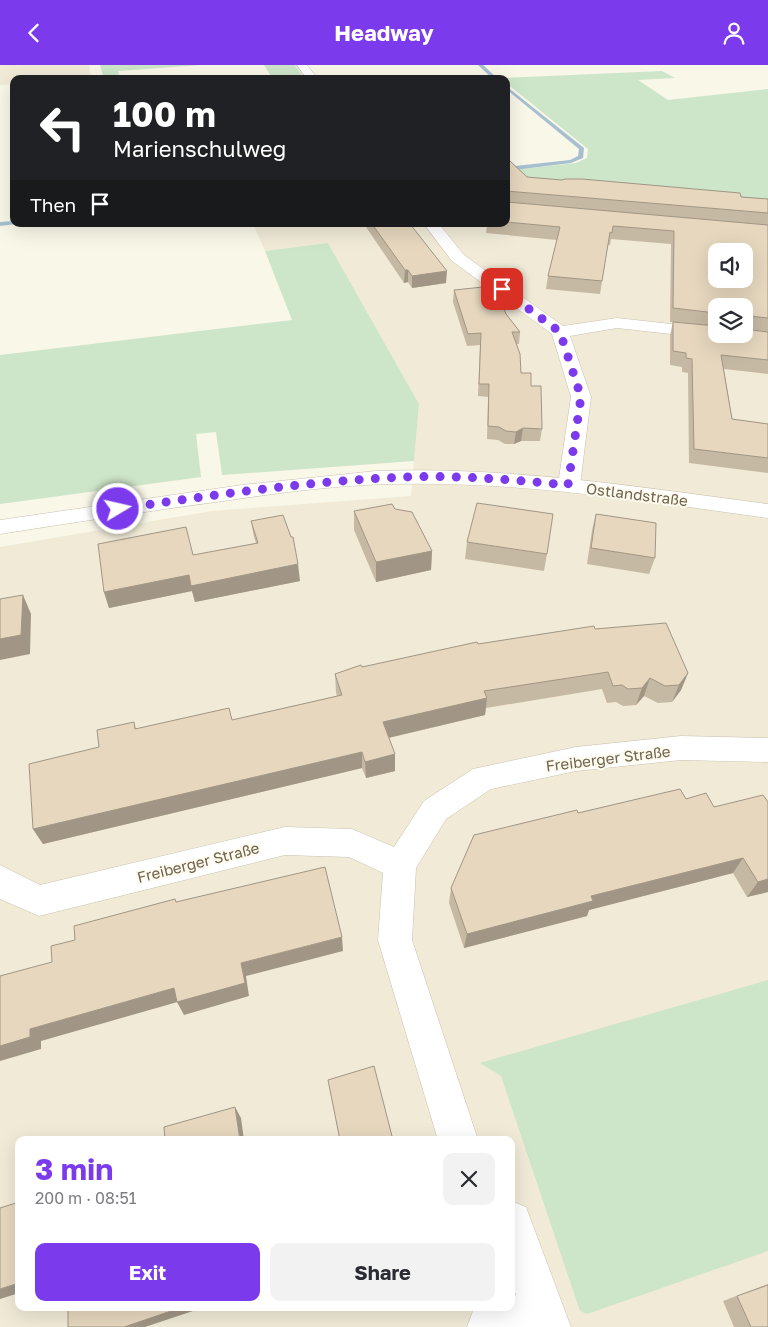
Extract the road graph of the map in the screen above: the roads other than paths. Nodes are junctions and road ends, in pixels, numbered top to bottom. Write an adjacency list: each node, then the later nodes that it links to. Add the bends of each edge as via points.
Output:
1 (302, 65): 2 (street)
2 (310, 75)
3 (433, 227): 4 (street, via 458,258)
4 (560, 332): 5 (street, via 617,323); 6 (street, via 581,397)
5 (708, 333)
6 (568, 485): 7 (street, Ostlandstraße); 8 (street, Ostlandstraße, via 488,478 407,477 313,483 216,494)
7 (768, 511)
8 (0, 527)
9 (768, 750): 10 (street, Freiberger Straße, via 672,749 576,759 484,778 435,811)
10 (400, 865): 11 (street, Freiberger Straße, via 352,843 285,841 39,901); 12 (street, Freiberger Straße, via 395,940)
11 (0, 880)
12 (457, 1136)
13 (515, 1233): 14 (street)
14 (546, 1318): 15 (street)
15 (489, 1327)

